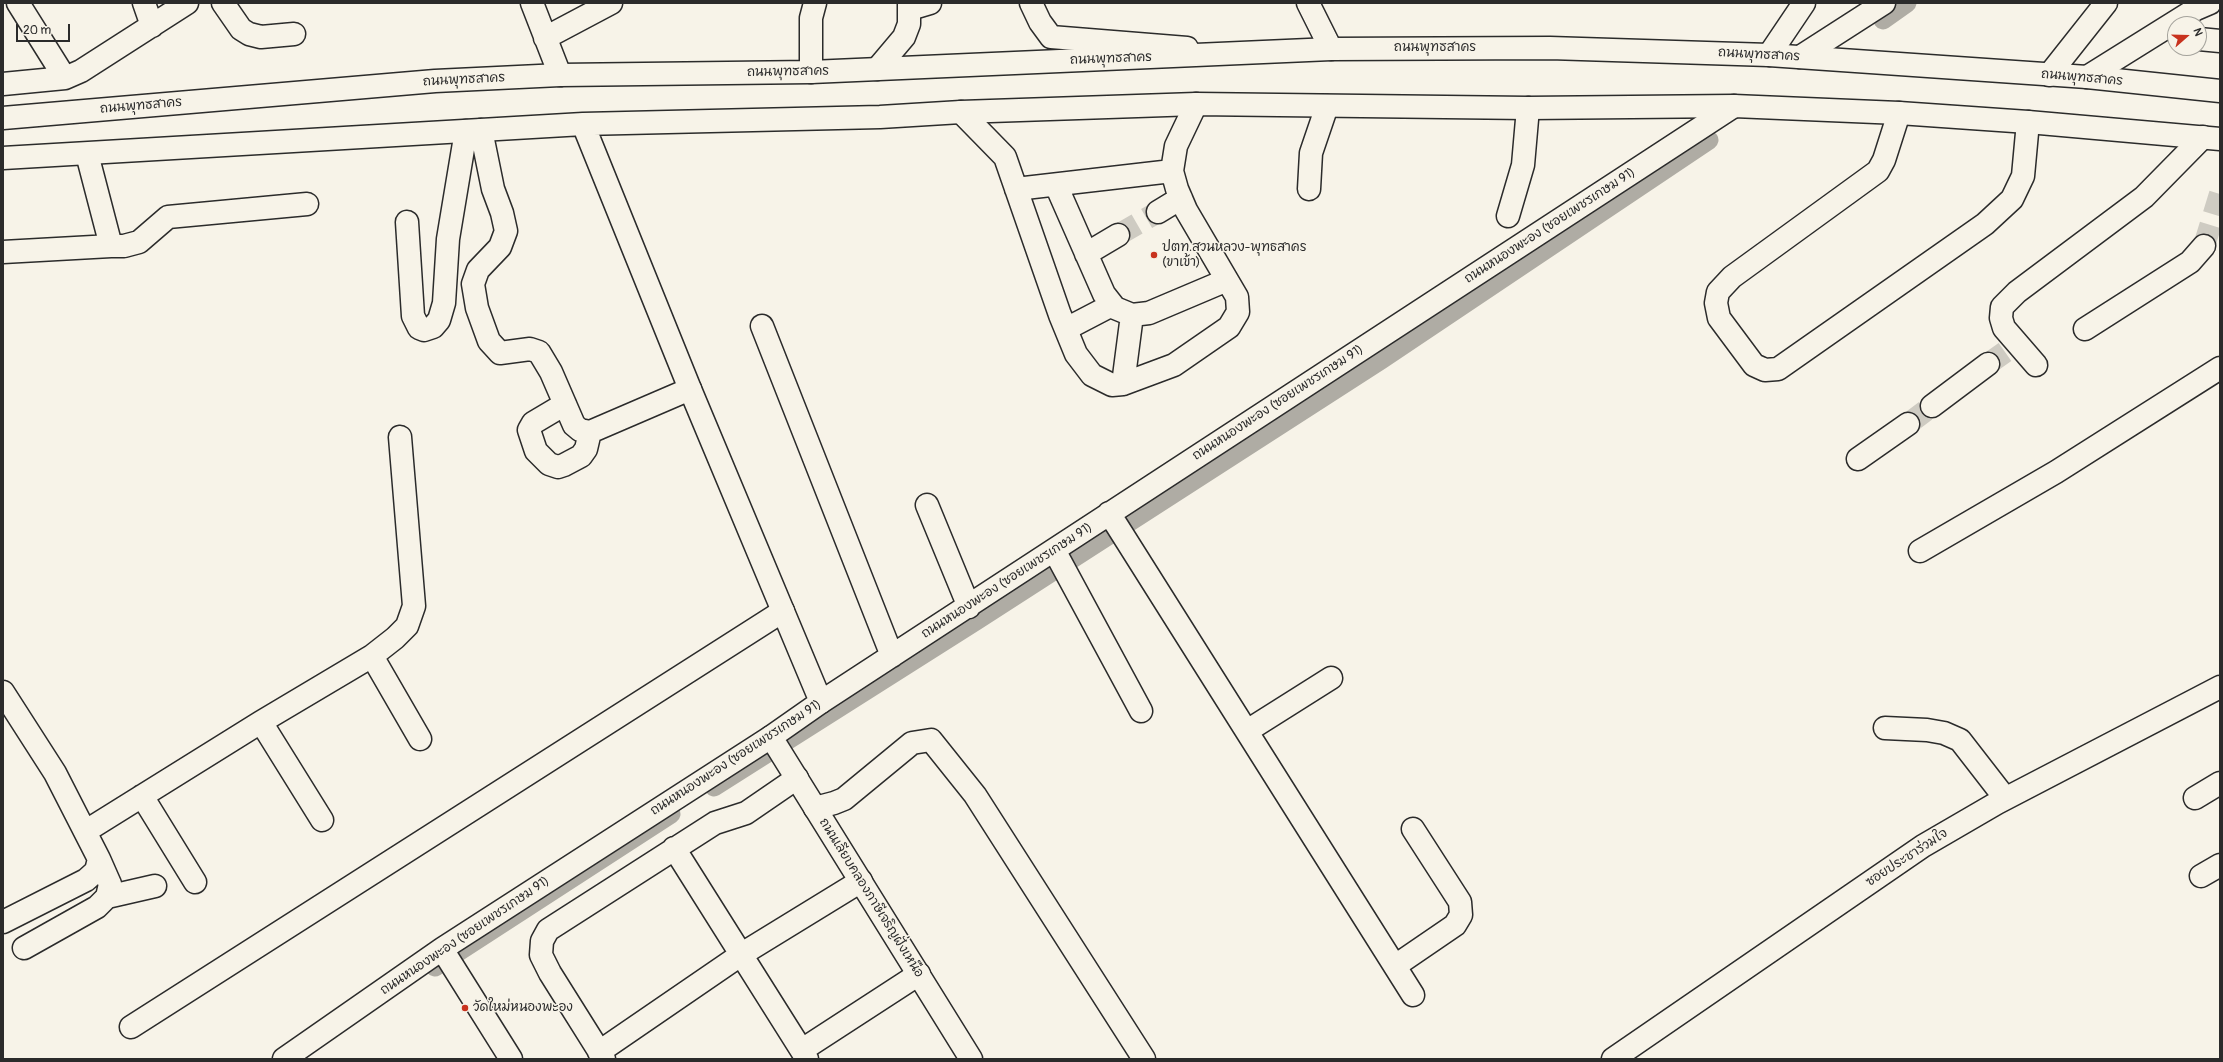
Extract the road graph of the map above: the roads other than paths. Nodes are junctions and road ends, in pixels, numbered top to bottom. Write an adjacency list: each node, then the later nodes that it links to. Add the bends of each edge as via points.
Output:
1 (18, 3): 31 (main road)
2 (144, 3): 16 (main road)
3 (187, 3): 16 (main road)
4 (222, 3): 17 (main road, via 240,28 249,34 262,37)
5 (532, 3): 19 (main road)
6 (611, 3): 19 (main road)
7 (815, 3): 27 (main road, via 811,18)
8 (1031, 3): 23 (main road, via 1051,37)
9 (1308, 3): 22 (main road)
10 (1804, 3): 24 (main road)
11 (1884, 3): 25 (main road)
12 (2106, 3): 28 (main road)
13 (2210, 3): 15 (main road, via 2196,9)
14 (916, 5): 26 (main road, via 904,37)
15 (2188, 16)
16 (152, 26): 31 (main road, via 81,71)
17 (294, 34)
18 (2167, 35): 30 (main road)
19 (545, 38): 29 (main road)
20 (2207, 40): 21 (main road)
21 (2220, 41)
22 (1331, 49): 23 (main road, ถนนพุทธสาคร); 24 (main road, ถนนพุทธสาคร, via 1550,48)
23 (1251, 53): 26 (main road, ถนนพุทธสาคร)
24 (1769, 55): 25 (main road, ถนนพุทธสาคร)
25 (1800, 57): 28 (main road, ถนนพุทธสาคร)
26 (877, 68): 27 (main road, ถนนพุทธสาคร)
27 (811, 72): 29 (main road, ถนนพุทธสาคร)
28 (2049, 74): 30 (main road, ถนนพุทธสาคร)
29 (560, 75): 40 (main road, ถนนพุทธสาคร, via 435,81)
30 (2087, 77): 33 (main road, ถนนพุทธสาคร)
31 (65, 78): 32 (main road)
32 (3, 84)
33 (2220, 91)
34 (1196, 104): 35 (main road); 38 (main road); 47 (main road, via 1176,146)
35 (1328, 106): 37 (main road); 50 (main road, via 1311,153)
36 (1734, 106): 37 (main road); 39 (main road); 79 (main road, ถนนหนองพะอง (ซอยเพชรเกษม 91))
37 (1528, 108): 54 (main road, via 1523,165)
38 (961, 112): 42 (main road, via 880,117); 49 (main road, via 1005,157)
39 (1899, 113): 41 (main road); 41 (main road, via 1878,171 1732,277 1718,292 1716,303 1719,318 1754,365 1765,370 1778,369 1985,224 2012,199 2023,176)
40 (8, 117)
41 (2028, 122): 44 (main road)
42 (583, 124): 43 (main road); 71 (main road)
43 (473, 131): 45 (main road); 55 (main road, via 448,239 444,303 439,320 424,330 419,328 413,316); 72 (main road, via 506,231 500,247 478,270 473,284 477,308 488,341 500,352 530,349 539,352)
44 (2212, 138): 67 (main road, via 2144,197 2017,292 2002,307)
45 (87, 154): 46 (main road); 57 (main road)
46 (3, 158)
47 (1172, 171): 48 (main road); 51 (main road)
48 (1056, 185): 49 (main road); 60 (main road)
49 (1016, 189): 65 (main road)
50 (1309, 189)
51 (1181, 198): 53 (main road); 61 (main road)
52 (307, 204): 57 (main road, via 168,217 138,242)
53 (1158, 212)
54 (1508, 216)
55 (408, 222)
56 (1118, 235): 60 (main road)
57 (112, 246): 59 (main road)
58 (2204, 246): 66 (main road, via 2190,262)
59 (3, 252)
60 (1086, 254): 62 (main road, via 1104,294)
61 (1227, 280): 63 (main road, via 1150,313); 70 (main road, via 1237,297 1238,312 1229,327 1174,365)
62 (1112, 305): 63 (main road); 65 (main road)
63 (1132, 315): 70 (main road)
64 (762, 326): 85 (main road)
65 (1066, 329): 70 (main road, via 1076,354 1092,375 1112,385)
66 (2086, 329)
67 (2003, 352): 68 (main road); 73 (main road)
68 (2036, 365)
69 (2220, 368): 81 (main road, via 2056,472)
70 (1123, 384)
71 (690, 389): 75 (main road); 83 (main road)
72 (565, 404): 75 (main road, via 574,425 580,430); 75 (main road, via 533,423 529,430 536,451 549,464 558,467 564,465 581,456)
73 (1932, 406)
74 (1908, 424): 77 (main road)
75 (590, 432)
76 (400, 437): 84 (main road, via 414,606 407,626)
77 (1858, 460)
78 (927, 505): 82 (main road)
79 (1109, 513): 80 (main road, ถนนหนองพะอง (ซอยเพชรเกษม 91)); 93 (main road)
80 (1054, 550): 82 (main road, ถนนหนองพะอง (ซอยเพชรเกษม 91)); 90 (main road)
81 (1920, 551)
82 (969, 607): 85 (main road, ถนนหนองพะอง (ซอยเพชรเกษม 91))
83 (783, 611): 89 (main road); 120 (main road)
84 (372, 656): 91 (main road); 95 (main road)
85 (892, 656): 89 (main road, ถนนหนองพะอง (ซอยเพชรเกษม 91))
86 (1331, 678): 93 (main road)
87 (2220, 687): 99 (main road, ซอยประชาร่วมใจ)
88 (3, 692): 104 (main road, via 55,773)
89 (821, 702): 94 (main road, ถนนหนองพะอง (ซอยเพชรเกษม 91))
90 (1141, 711)
91 (261, 722): 98 (main road); 102 (main road)
92 (1885, 728): 99 (main road, via 1927,730 1944,733 1960,740)
93 (1247, 731): 117 (main road)
94 (771, 736): 96 (main road, ถนนเลียบคลองภาษีเจริญฝั่งเหนือ); 115 (main road, ถนนหนองพะอง (ซอยเพชรเกษม 91))
95 (420, 739)
96 (797, 778): 101 (main road, ถนนเลียบคลองภาษีเจริญฝั่งเหนือ); 105 (main road, via 746,813 715,823)
97 (2220, 783): 100 (main road)
98 (142, 796): 104 (main road); 110 (main road)
99 (2005, 798): 127 (main road, ซอยประชาร่วมใจ, via 1922,846)
100 (2195, 798)
101 (815, 808): 109 (main road, ถนนเลียบคลองภาษีเจริญฝั่งเหนือ); 126 (main road, via 844,799 912,743 932,740 975,795)
102 (322, 820)
103 (1413, 829): 117 (main road, via 1460,902 1461,915 1455,925)
104 (86, 831): 106 (main road)
105 (674, 848): 116 (main road); 121 (main road, via 563,919 548,930 542,941 540,955)
106 (99, 859): 112 (main road, via 110,884); 113 (main road, via 96,871 86,880)
107 (2220, 865): 108 (main road)
108 (2201, 876)
109 (861, 881): 116 (main road); 118 (main road, ถนนเลียบคลองภาษีเจริญฝั่งเหนือ)
110 (195, 882)
111 (155, 886): 112 (main road)
112 (107, 897): 114 (main road, via 97,907)
113 (3, 922)
114 (24, 948)
115 (442, 949): 123 (main road, ถนนหนองพะอง (ซอยเพชรเกษม 91)); 124 (main road)
116 (742, 954): 121 (main road); 122 (main road)
117 (1395, 966): 119 (main road)
118 (918, 974): 122 (main road); 125 (main road, ถนนเลียบคลองภาษีเจริญฝั่งเหนือ)
119 (1413, 995)
120 (131, 1027)
121 (602, 1055)
122 (805, 1056)
123 (284, 1059)
124 (511, 1059)
125 (971, 1059)
126 (1144, 1059)
127 (1613, 1059)

